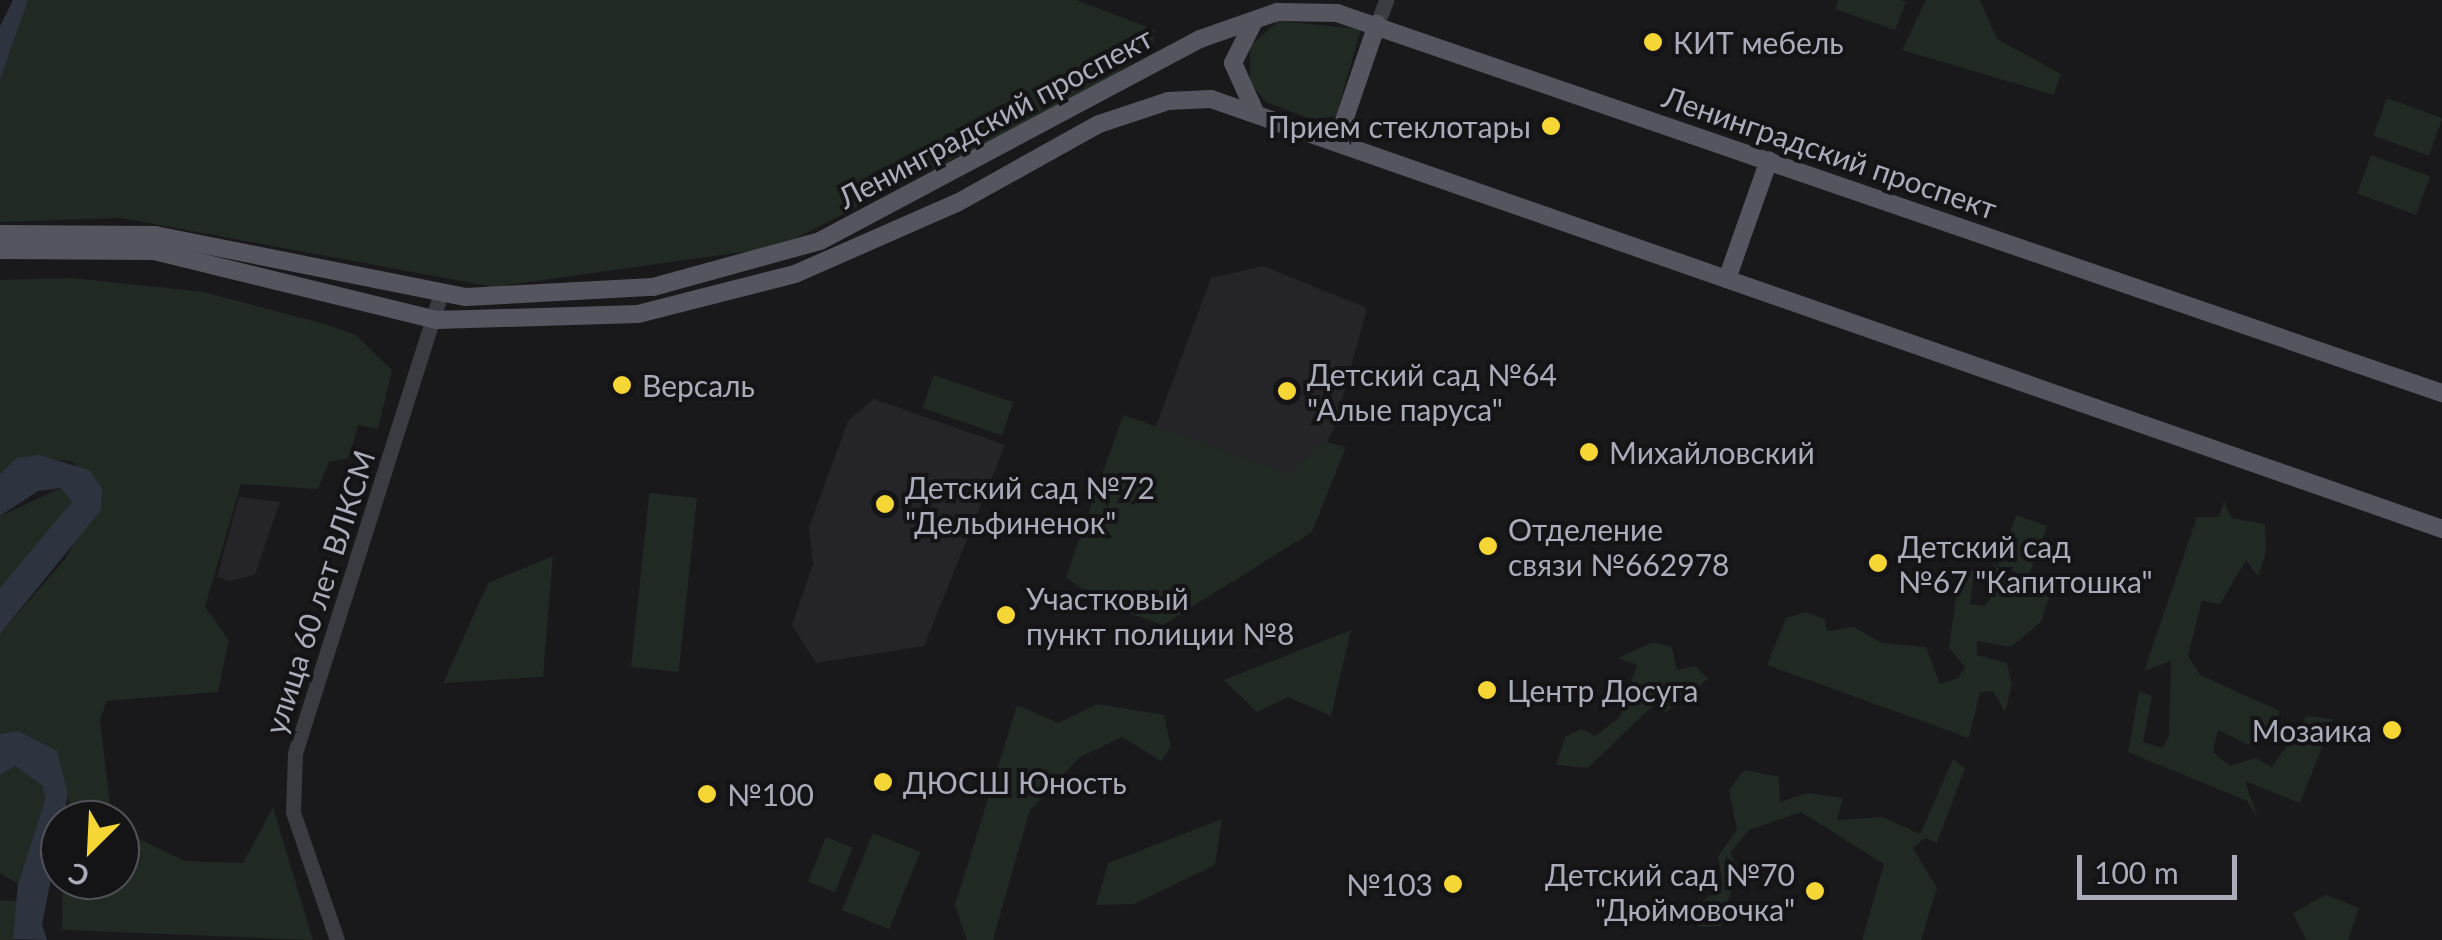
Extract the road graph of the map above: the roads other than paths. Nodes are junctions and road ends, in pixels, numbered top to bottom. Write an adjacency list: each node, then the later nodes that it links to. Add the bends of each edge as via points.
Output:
1 (1275, 0): 3 (street)
2 (1386, 0): 5 (street)
3 (1301, 12): 4 (main road, Ленинградский проспект); 5 (main road, Ленинградский проспект)
4 (1258, 17): 6 (main road, via 1232,64); 12 (main road, Ленинградский проспект, via 793,252 706,278 587,295)
5 (1377, 24): 7 (main road); 8 (main road, Ленинградский проспект)
6 (1255, 112): 7 (main road, Ленинградский проспект); 13 (main road, Ленинградский проспект, via 1212,99 1168,101 1116,118 876,240 708,299 565,322)
7 (1337, 141): 11 (main road, Ленинградский проспект)
8 (1769, 160): 11 (main road); 14 (main road, Ленинградский проспект)
9 (0, 234): 12 (main road, Ленинградский проспект, via 155,234)
10 (0, 250): 13 (main road, Ленинградский проспект, via 154,251)
11 (1727, 279): 15 (main road, Ленинградский проспект)
12 (440, 295): 13 (street, улица 60 лет ВЛКСМ)
13 (437, 320): 16 (street, улица 60 лет ВЛКСМ, via 294,752 293,812)
14 (2442, 393)
15 (2442, 529)
16 (337, 940)

